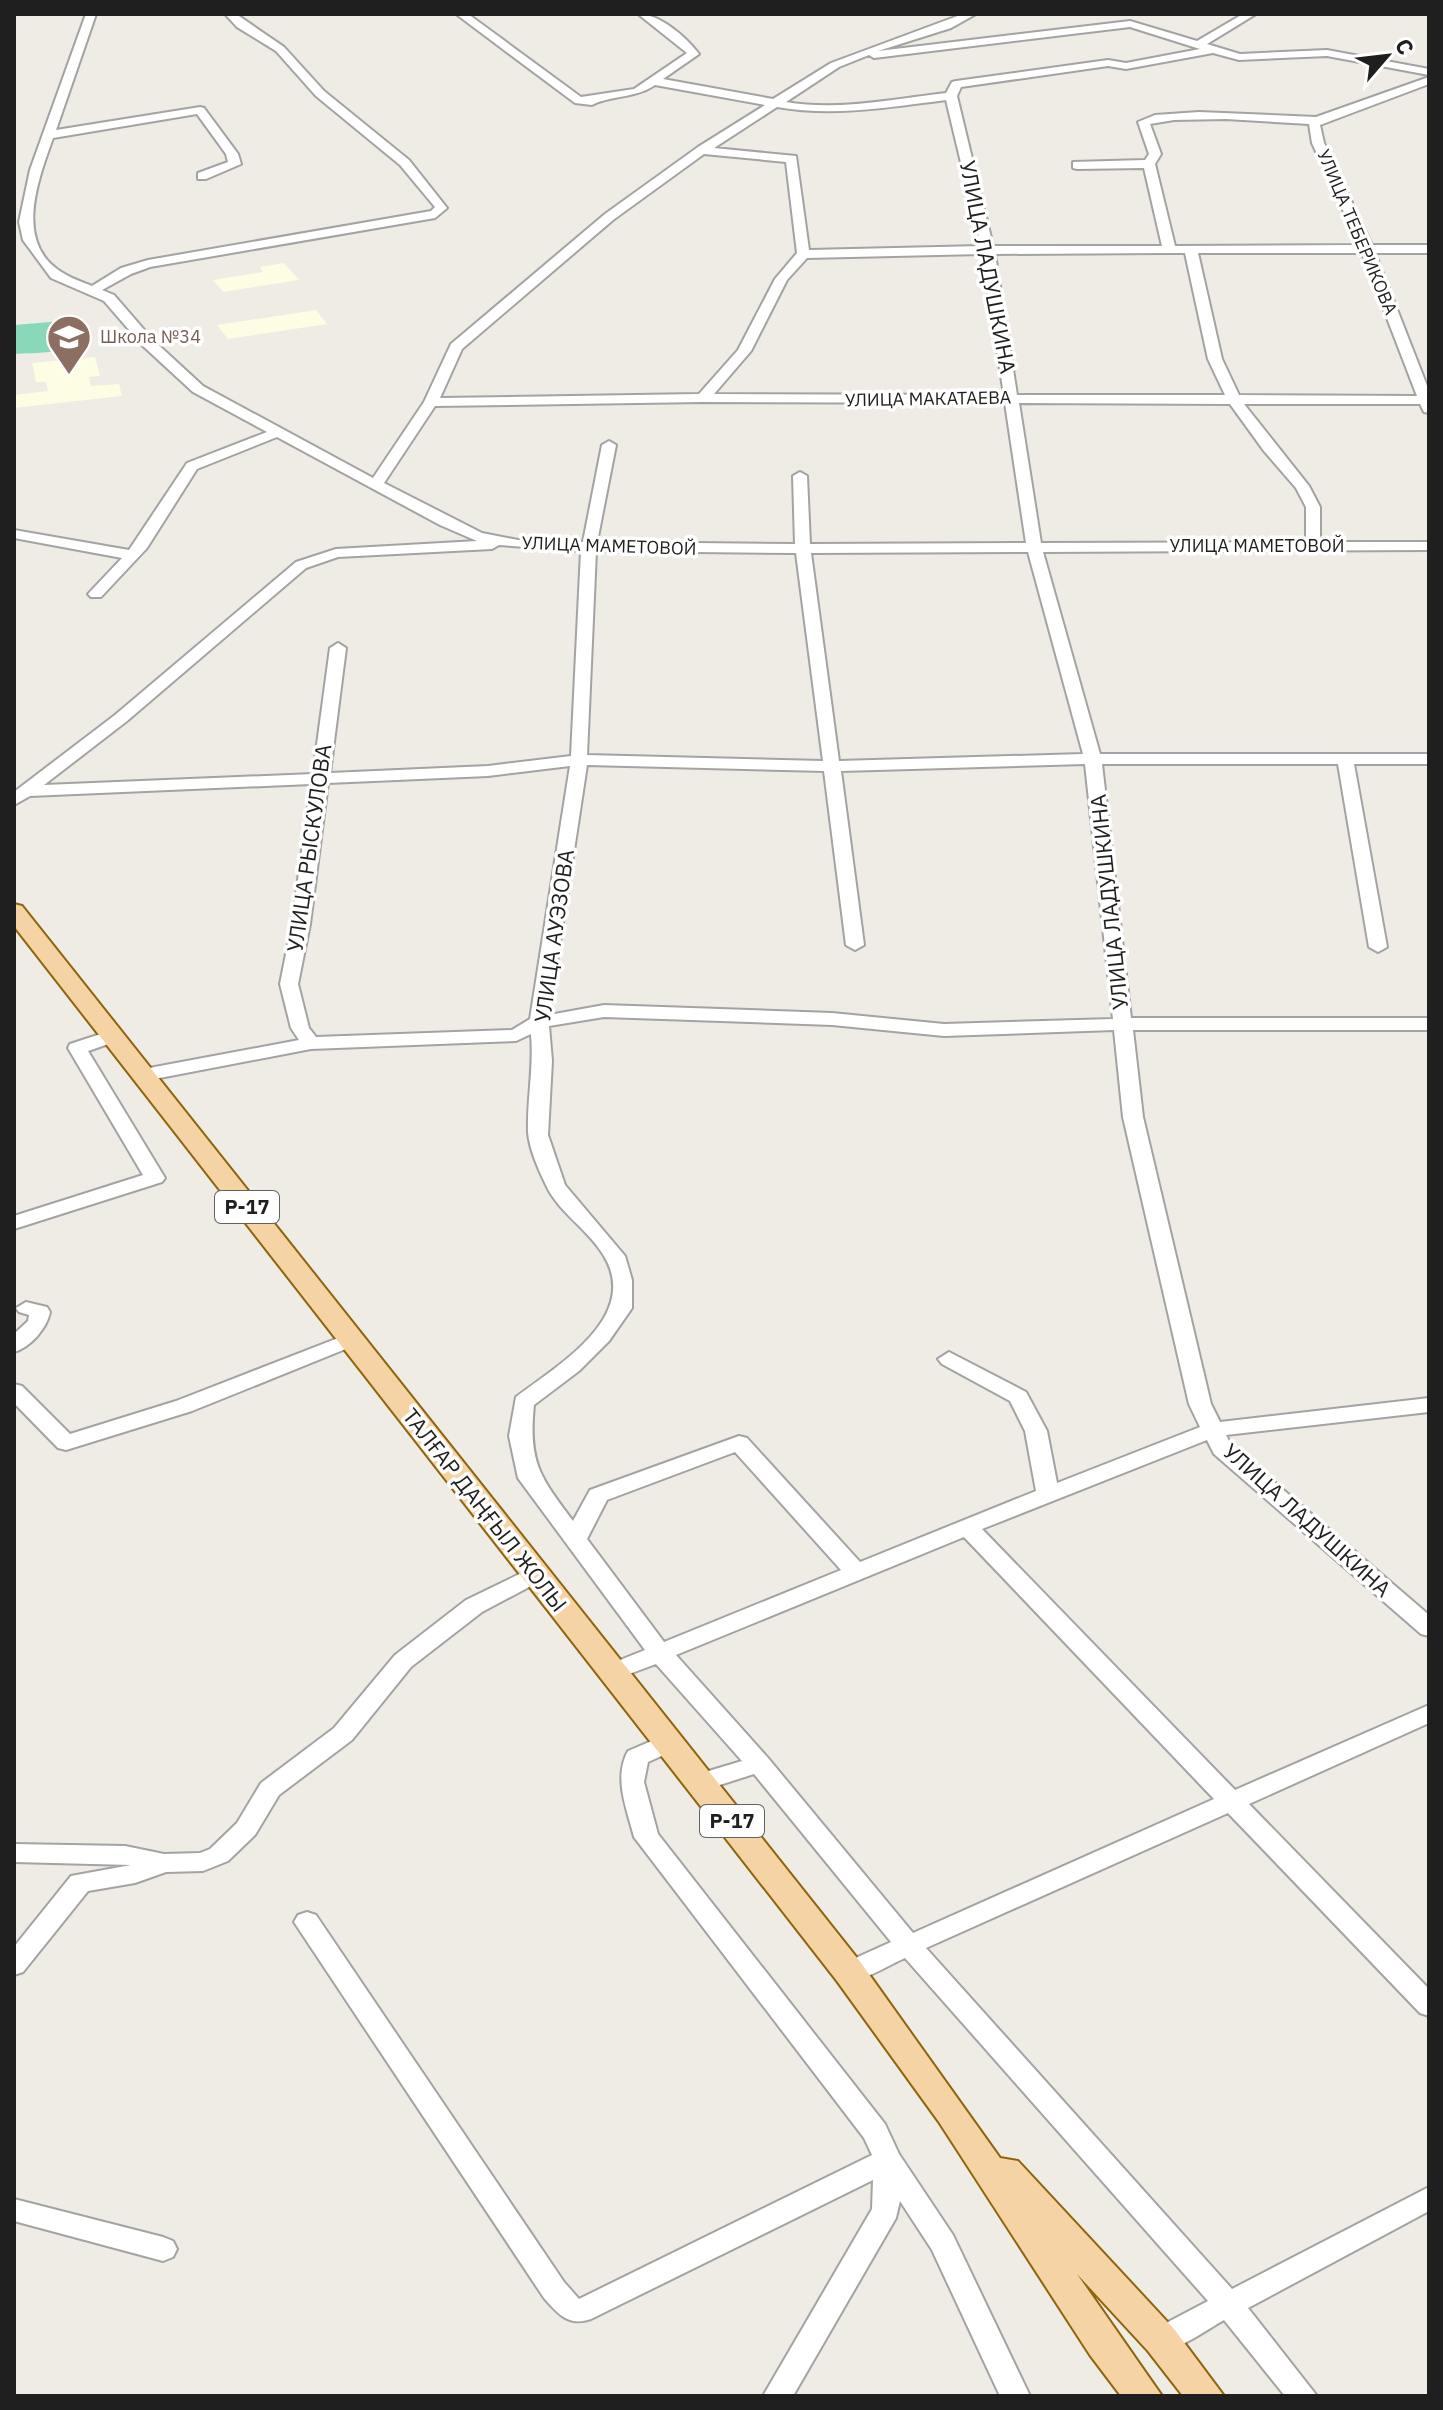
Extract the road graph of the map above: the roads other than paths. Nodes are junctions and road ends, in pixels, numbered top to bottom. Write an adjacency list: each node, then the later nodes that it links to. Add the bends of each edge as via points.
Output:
1 (91, 14): 20 (street, УЛИЦА МАМЕТОВОЙ)
2 (230, 14): 31 (street, via 280,49 323,97 372,133 441,208 435,214 148,264)
3 (461, 14): 16 (street)
4 (643, 14): 14 (street, via 693,54)
5 (971, 14): 11 (street)
6 (1116, 14): 8 (street)
7 (1251, 14): 9 (street)
8 (1103, 25): 9 (street, via 1141,25); 11 (street)
9 (1197, 45): 10 (street)
10 (1211, 50): 12 (street, via 1256,58 1327,53); 15 (street)
11 (854, 57): 17 (street)
12 (1429, 72)
13 (1429, 80): 19 (street, УЛИЦА ТЕБЕРИКОВА)
14 (653, 81): 16 (street, via 637,92); 17 (street)
15 (954, 90): 17 (street, via 849,108 807,109); 26 (street, УЛИЦА ЛАДУШКИНА)
16 (579, 101): 18 (street)
17 (776, 101): 21 (street)
18 (604, 104)
19 (1317, 121): 22 (street, via 1151,116 1144,122 1155,154); 28 (street, УЛИЦА ТЕБЕРИКОВА, via 1318,143)
20 (49, 135): 24 (street, via 200,110 235,164); 31 (street, УЛИЦА МАМЕТОВОЙ, via 25,222 29,240 56,275)
21 (702, 150): 30 (street, via 792,159); 35 (street, via 609,217 456,347)
22 (1149, 164): 23 (street); 27 (street)
23 (1077, 165)
24 (202, 176)
25 (1429, 249): 28 (street)
26 (988, 250): 27 (street); 30 (street); 33 (street, УЛИЦА ЛАДУШКИНА)
27 (1170, 251): 29 (street)
28 (1368, 251): 29 (street); 36 (street, УЛИЦА ТЕБЕРИКОВА)
29 (1191, 252): 34 (street, via 1215,359)
30 (803, 254): 32 (street, via 775,289 744,351)
31 (94, 290): 37 (street, УЛИЦА МАМЕТОВОЙ, via 109,298 187,380)
32 (703, 398): 33 (street, УЛИЦА МАКАТАЕВА); 35 (street, УЛИЦА МАКАТАЕВА)
33 (1014, 398): 34 (street, УЛИЦА МАКАТАЕВА); 43 (street, УЛИЦА ЛАДУШКИНА)
34 (1234, 399): 36 (street, УЛИЦА МАКАТАЕВА); 44 (street, via 1308,496)
35 (431, 402): 40 (street)
36 (1428, 403)
37 (276, 433): 40 (street, УЛИЦА МАМЕТОВОЙ); 48 (street, via 192,466)
38 (609, 445): 46 (street, УЛИЦА АУЭЗОВА)
39 (800, 476): 47 (street)
40 (376, 484): 42 (street, УЛИЦА МАМЕТОВОЙ, via 478,537)
41 (14, 534): 48 (street)
42 (518, 544): 46 (street, УЛИЦА МАМЕТОВОЙ); 57 (street, via 336,553 301,565)
43 (1034, 546): 44 (street, УЛИЦА МАМЕТОВОЙ); 47 (street, УЛИЦА МАМЕТОВОЙ); 51 (street, УЛИЦА ЛАДУШКИНА)
44 (1313, 546): 45 (street, УЛИЦА МАМЕТОВОЙ)
45 (1429, 546)
46 (589, 547): 47 (street, УЛИЦА МАМЕТОВОЙ); 54 (street, УЛИЦА АУЭЗОВА)
47 (803, 547): 55 (street)
48 (132, 555): 49 (street)
49 (96, 594)
50 (338, 648): 56 (street, УЛИЦА РЫСКУЛОВА)
51 (1093, 759): 52 (street); 55 (street); 62 (street, УЛИЦА ЛАДУШКИНА)
52 (1345, 759): 53 (street); 60 (street)
53 (1429, 759)
54 (579, 760): 55 (street); 56 (street, via 488,771); 61 (street, УЛИЦА АУЭЗОВА)
55 (831, 766): 59 (street)
56 (319, 776): 57 (street); 65 (street, УЛИЦА РЫСКУЛОВА, via 289,984 300,1028)
57 (20, 796)
58 (14, 911): 64 (main road, ТАЛҒАР ДАҢҒЫЛ ЖОЛЫ / P-17)
59 (855, 945)
60 (1378, 947)
61 (539, 1022): 62 (street, via 604,1011 832,1019 944,1030); 65 (street, via 516,1035); 77 (street, УЛИЦА АУЭЗОВА, via 543,1061 538,1135 556,1186 615,1256 622,1280 622,1308 602,1336 524,1402 520,1436 529,1478)
62 (1122, 1024): 63 (street); 74 (street, УЛИЦА ЛАДУШКИНА, via 1133,1117 1200,1404)
63 (1429, 1024)
64 (113, 1036): 66 (main road, ТАЛҒАР ДАҢҒЫЛ ЖОЛЫ / P-17); 67 (street, via 77,1048 155,1178)
65 (311, 1043): 66 (street)
66 (144, 1075): 69 (main road, ТАЛҒАР ДАҢҒЫЛ ЖОЛЫ / P-17)
67 (14, 1223)
68 (26, 1308): 70 (street, via 40,1312 38,1323)
69 (351, 1339): 72 (street, via 184,1406 66,1443); 79 (main road, ТАЛҒАР ДАҢҒЫЛ ЖОЛЫ / P-17)
70 (14, 1345)
71 (949, 1359): 75 (street, via 1018,1397 1036,1431)
72 (14, 1391)
73 (1429, 1405): 74 (street)
74 (1213, 1430): 75 (street); 80 (street, УЛИЦА ЛАДУШКИНА, via 1222,1449)
75 (1048, 1495): 76 (street)
76 (967, 1527): 78 (street); 87 (street)
77 (576, 1538): 78 (street, via 598,1495 739,1443); 81 (street, УЛИЦА АУЭЗОВА)
78 (856, 1572): 81 (street)
79 (536, 1574): 82 (main road, ТАЛҒАР ДАҢҒЫЛ ЖОЛЫ / P-17); 89 (street, via 474,1606 403,1661 343,1734 270,1789 246,1829 219,1855 203,1862)
80 (1429, 1628)
81 (660, 1653): 82 (street); 85 (street, УЛИЦА АУЭЗОВА)
82 (613, 1672): 84 (main road, ТАЛҒАР ДАҢҒЫЛ ЖОЛЫ / P-17)
83 (1429, 1713): 87 (street)
84 (668, 1743): 86 (main road, ТАЛҒАР ДАҢҒЫЛ ЖОЛЫ / P-17); 96 (street, via 637,1757 632,1782 646,1837 875,2132)
85 (759, 1764): 86 (street); 91 (street, УЛИЦА АУЭЗОВА)
86 (701, 1782): 93 (main road, ТАЛҒАР ДАҢҒЫЛ ЖОЛЫ / P-17)
87 (1230, 1801): 91 (street); 94 (street)
88 (14, 1853): 89 (street, via 125,1855)
89 (164, 1863): 92 (street, via 80,1883)
90 (307, 1922): 96 (street, via 571,2309 581,2311)
91 (908, 1945): 93 (street); 100 (street, УЛИЦА АУЭЗОВА)
92 (14, 1965)
93 (849, 1972): 95 (main road, ТАЛҒАР ДАҢҒЫЛ ЖОЛЫ / P-17)
94 (1429, 2006)
95 (951, 2112): 101 (main road, ТАЛҒАР ДАҢҒЫЛ ЖОЛЫ / P-17); 104 (main road, ТАЛҒАР ДАҢҒЫЛ ЖОЛЫ / P-17, via 1103,2344)
96 (888, 2160): 102 (street, via 886,2210); 103 (street, via 943,2243)
97 (1429, 2198): 100 (street)
98 (14, 2210): 99 (street)
99 (163, 2249)
100 (1228, 2304): 101 (street); 106 (street, УЛИЦА АУЭЗОВА)
101 (1161, 2340): 105 (main road, P-17)
102 (778, 2396)
103 (1015, 2396)
104 (1143, 2396)
105 (1205, 2396)
106 (1302, 2396)

